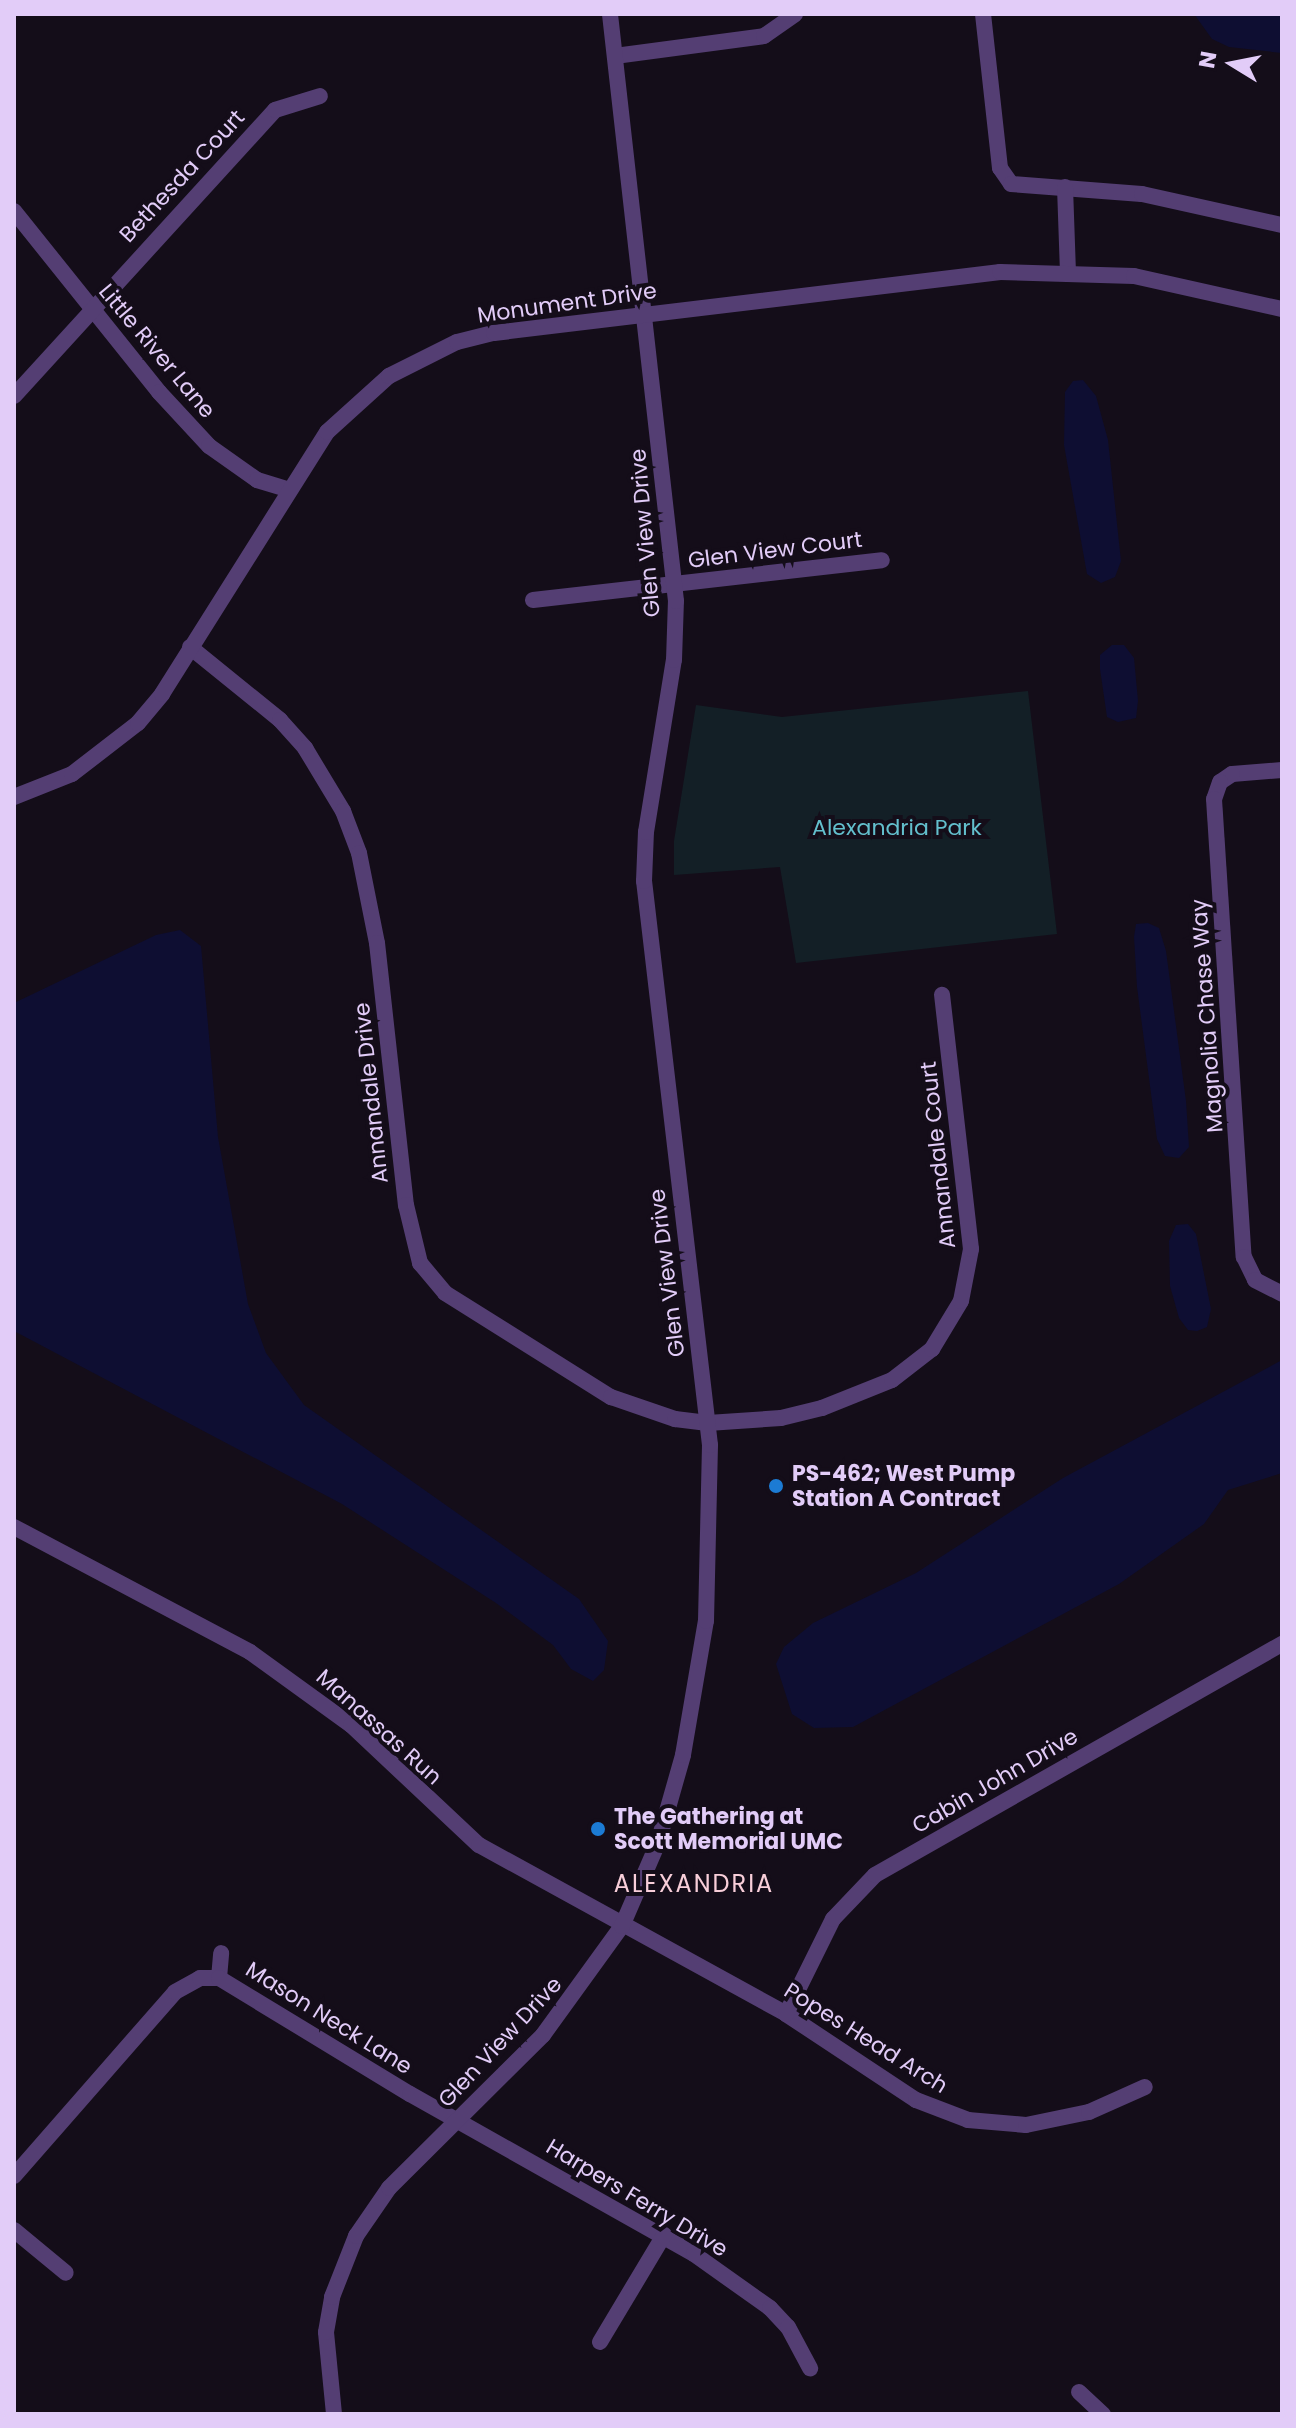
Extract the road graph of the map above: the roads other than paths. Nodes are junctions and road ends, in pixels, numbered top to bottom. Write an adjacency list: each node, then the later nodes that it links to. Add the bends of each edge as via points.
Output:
1 (610, 14): 4 (street, Glen View Drive)
2 (795, 14): 4 (street, via 764,36)
3 (983, 14): 6 (street, via 1004,178 1020,187)
4 (615, 56): 12 (street, Glen View Drive)
5 (320, 96): 10 (street, Bethesda Court, via 275,110)
6 (1065, 187): 8 (street, via 1197,204); 9 (street)
7 (14, 211): 10 (street, Little River Lane)
8 (1282, 225)
9 (1068, 271): 11 (street, Monument Drive, via 1134,276); 12 (street, Monument Drive, via 1000,272)
10 (92, 308): 13 (street, Bethesda Court); 14 (street, Little River Lane, via 209,446 257,480)
11 (1282, 309)
12 (644, 313): 14 (street, Monument Drive, via 494,333 422,356 359,399 327,432); 16 (street, Glen View Drive)
13 (14, 396)
14 (289, 490): 18 (street, Monument Drive)
15 (882, 560): 16 (street, Glen View Court)
16 (674, 584): 17 (street, Glen View Court); 23 (street, Glen View Drive, via 674,660 644,881)
17 (533, 600)
18 (190, 647): 20 (street, Monument Drive, via 162,694 104,753 52,784); 23 (street, Annandale Drive, via 280,720 305,748 343,811 359,853 375,928 406,1205 420,1263 445,1293 611,1397 675,1419)
19 (1282, 770): 22 (street, Magnolia Chase Way, via 1232,774 1220,782 1214,799 1244,1257 1255,1280)
20 (14, 797)
21 (942, 995): 23 (street, Annandale Court, via 970,1216 966,1282 951,1322 911,1368 846,1400 781,1418)
22 (1282, 1294)
23 (708, 1423): 26 (street, Glen View Drive, via 710,1561 695,1696 658,1843)
24 (14, 1527): 26 (street, Manassas Run, via 250,1652 351,1725 479,1845)
25 (1282, 1644): 29 (street, Cabin John Drive, via 875,1875 833,1919)
26 (622, 1926): 29 (street, Popes Head Arch); 31 (street, Glen View Drive, via 543,2035)
27 (221, 1953): 28 (street, Mason Neck Lane)
28 (219, 1978): 31 (street, Mason Neck Lane); 32 (street, Mason Neck Lane, via 200,1978 175,1992)
29 (786, 2014): 30 (street, Popes Head Arch, via 916,2100 968,2120 1052,2122)
30 (1145, 2087)
31 (457, 2120): 34 (street, Harpers Ferry Drive); 39 (street, Glen View Drive, via 389,2188 341,2269 326,2332)
32 (14, 2176)
33 (14, 2230): 35 (street)
34 (664, 2235): 36 (street); 37 (street, Harpers Ferry Drive, via 770,2308 788,2327)
35 (66, 2273)
36 (600, 2342)
37 (810, 2368)
38 (1079, 2392): 40 (street)
39 (334, 2414)
40 (1103, 2414)

